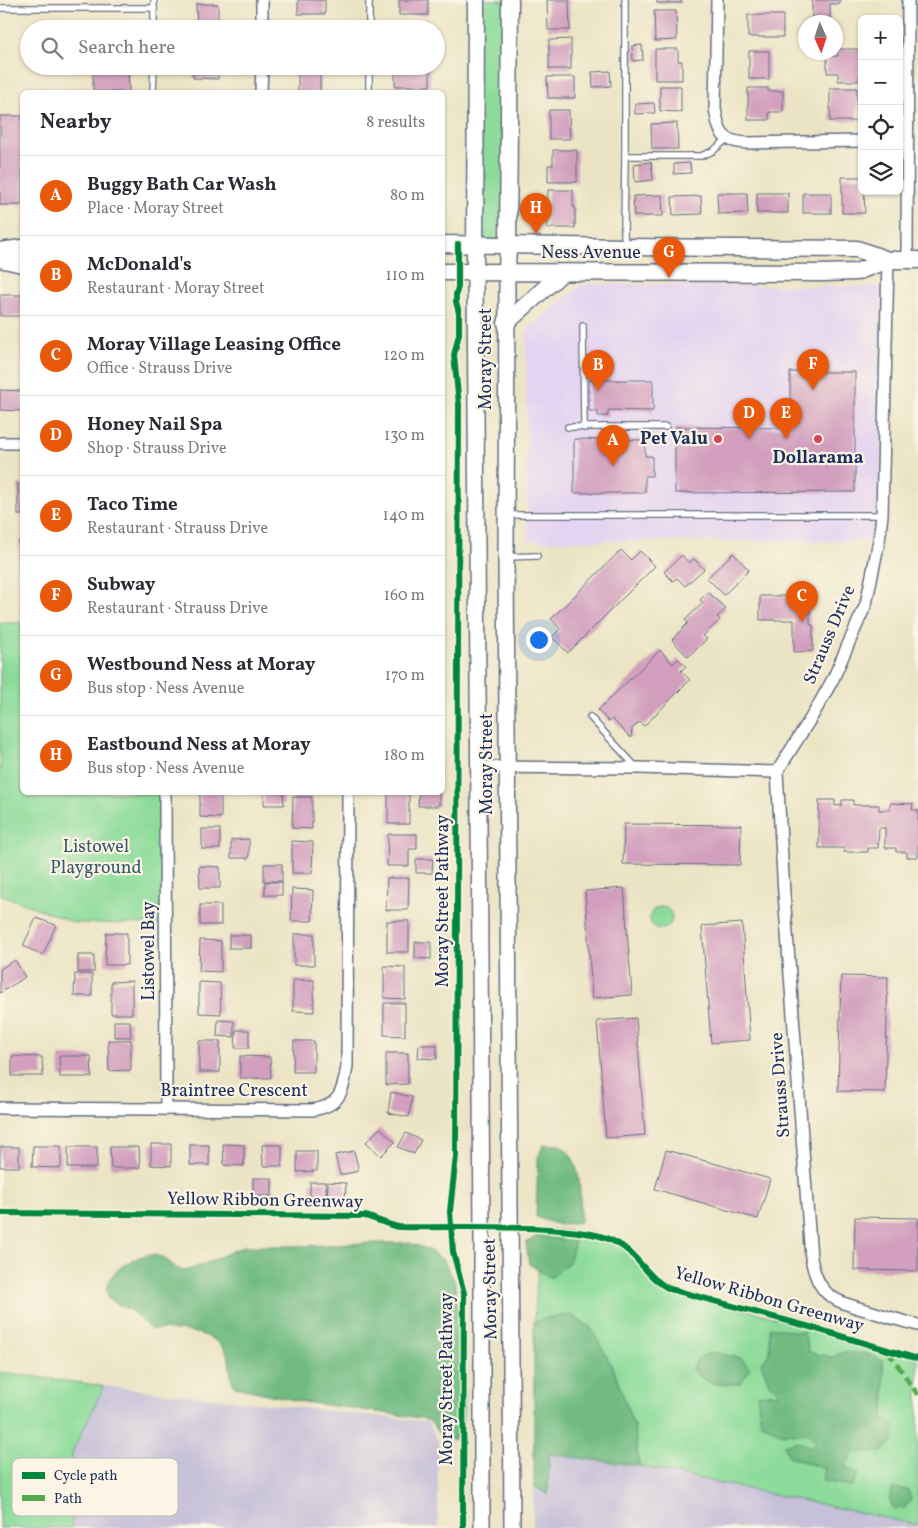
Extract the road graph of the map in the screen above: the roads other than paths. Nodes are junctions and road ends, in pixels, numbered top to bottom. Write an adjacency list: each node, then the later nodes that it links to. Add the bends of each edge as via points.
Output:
1 (154, 0): 10 (lane)
2 (262, 0): 12 (street)
3 (369, 0): 13 (lane)
4 (476, 0): 25 (main road, Moray Street)
5 (510, 0): 26 (main road, Moray Street)
6 (625, 0): 23 (lane)
7 (717, 0): 20 (street, via 715,108 721,133)
8 (908, 0): 22 (street)
9 (0, 8): 10 (lane)
10 (154, 8): 11 (lane)
11 (154, 20)
12 (262, 20)
13 (369, 20)
14 (154, 75): 17 (lane)
15 (262, 75): 18 (street)
16 (369, 75): 19 (lane)
17 (154, 90)
18 (262, 90)
19 (369, 90)
20 (727, 139): 21 (street, via 748,143); 23 (lane, via 701,156)
21 (858, 141)
22 (903, 141): 32 (street)
23 (625, 156): 27 (lane)
24 (445, 244): 25 (main road, Ness Avenue)
25 (475, 244): 26 (main road, Ness Avenue); 35 (main road, Moray Street)
26 (508, 245): 27 (main road, Ness Avenue); 36 (main road, Moray Street)
27 (625, 247): 31 (main road, Ness Avenue, via 857,249)
28 (20, 248): 29 (main road)
29 (0, 251)
30 (0, 259): 33 (main road)
31 (888, 260): 32 (main road, Ness Avenue); 37 (main road, Ness Avenue, via 856,272); 46 (street, Strauss Drive)
32 (913, 260)
33 (20, 264)
34 (445, 272): 35 (main road, Ness Avenue)
35 (475, 272): 36 (main road, Ness Avenue); 50 (street, Moray Street)
36 (506, 272): 37 (main road, Ness Avenue); 38 (street, Moray Street)
37 (562, 272): 38 (main road)
38 (506, 323): 45 (street, Moray Street)
39 (583, 326): 42 (lane)
40 (568, 427): 42 (lane)
41 (666, 427): 42 (lane)
42 (584, 428)
43 (0, 443): 44 (street)
44 (20, 443)
45 (506, 515): 46 (lane); 48 (street, Moray Street)
46 (882, 515): 53 (street, Strauss Drive, via 866,604 833,679)
47 (537, 556): 48 (lane)
48 (506, 557): 51 (street, Moray Street)
49 (590, 717): 52 (lane)
50 (478, 767): 51 (street); 59 (street, Moray Street)
51 (507, 767): 52 (street); 60 (street, Moray Street)
52 (638, 768): 53 (street)
53 (777, 772): 58 (street, Strauss Drive, via 788,956 814,1272 825,1291 841,1303)
54 (165, 795): 57 (street, Listowel Bay)
55 (348, 795): 57 (street, Braintree Crescent, via 347,1066 345,1082 337,1100 312,1110)
56 (0, 1108): 57 (street, Braintree Crescent)
57 (166, 1109)
58 (918, 1325)
59 (482, 1528)
60 (512, 1528)

